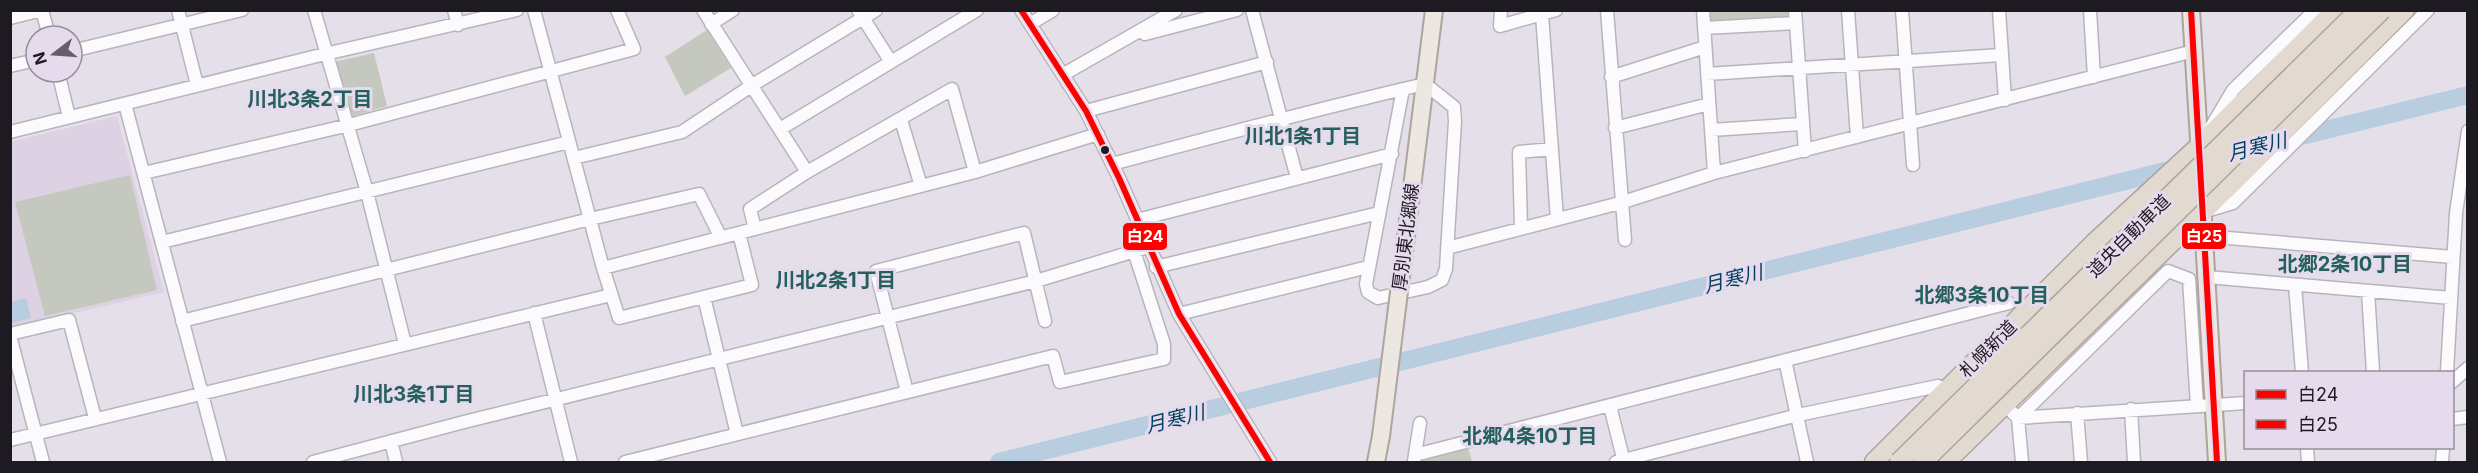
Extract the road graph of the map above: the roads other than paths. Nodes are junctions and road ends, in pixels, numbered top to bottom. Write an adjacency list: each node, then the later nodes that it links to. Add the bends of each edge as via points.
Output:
1 (178, 10): 39 (street)
2 (242, 10): 39 (street)
3 (315, 10): 46 (street)
4 (454, 10): 40 (street)
5 (517, 10): 40 (street)
6 (534, 10): 53 (street)
7 (617, 10): 53 (street, via 634,49)
8 (703, 10): 37 (street)
9 (733, 10): 37 (street)
10 (876, 10): 33 (street)
11 (977, 10): 49 (street)
12 (1021, 10): 38 (street)
13 (1053, 10): 38 (street)
14 (1176, 10): 42 (street)
15 (1237, 10): 42 (street)
16 (1252, 10): 50 (street)
17 (1434, 10): 59 (main road, 厚別東北郷線)
18 (1501, 10): 32 (street, via 1500,26)
19 (1607, 10): 56 (street)
20 (1703, 10): 41 (street)
21 (1848, 10): 51 (street)
22 (1902, 10): 48 (street)
23 (1999, 10): 47 (street)
24 (2090, 10): 57 (street)
25 (2191, 10): 45 (main road)
26 (2314, 10): 81 (street, via 2234,90)
27 (2335, 10): 81 (highway, 札幌新道)
28 (2359, 10): 171 (highway, 道央自動車道, bridge)
29 (2382, 10): 172 (highway, 道央自動車道, bridge)
30 (2405, 10): 97 (highway)
31 (2428, 10): 97 (street, via 2233,202)
32 (1550, 12): 82 (street)
33 (861, 14): 49 (street); 61 (street)
34 (1795, 17): 41 (street); 52 (street)
35 (10, 18): 36 (street, via 42,10)
36 (46, 24)
37 (711, 24): 61 (street)
38 (1030, 24): 54 (street)
39 (182, 25): 44 (street); 60 (street)
40 (458, 25): 46 (street)
41 (1704, 28): 43 (street)
42 (1131, 38): 54 (street)
43 (1705, 47): 55 (street); 56 (street)
44 (84, 48)
45 (2194, 51): 57 (street); 81 (main road)
46 (326, 54): 60 (street); 72 (street)
47 (2001, 55): 48 (street); 63 (street)
48 (1906, 61): 51 (street); 71 (street)
49 (891, 62): 74 (street)
50 (1267, 62): 66 (street); 68 (street)
51 (1850, 65): 52 (street); 79 (street)
52 (1799, 69): 55 (street); 70 (street)
53 (551, 73): 72 (street); 80 (street)
54 (1064, 74): 66 (street)
55 (1707, 74): 65 (street)
56 (1611, 77): 73 (street)
57 (2094, 77): 63 (street)
58 (61, 84): 67 (street)
59 (1425, 84): 62 (street); 112 (street, via 1455,106); 167 (main road, 厚別東北郷線, bridge)
60 (197, 85): 64 (street)
61 (751, 86): 74 (street); 85 (street, via 682,132)
62 (1402, 89): 68 (street); 84 (street)
63 (2004, 100): 71 (street)
64 (125, 104): 67 (street); 88 (street)
65 (1709, 105): 73 (street); 75 (street)
66 (1086, 111): 78 (street)
67 (69, 117): 76 (street)
68 (1282, 118): 86 (street); 92 (street)
69 (901, 120): 89 (street); 90 (street, via 952,89); 94 (street)
70 (1801, 123): 75 (street); 83 (street)
71 (1911, 124): 79 (street); 87 (street)
72 (349, 125): 88 (street); 95 (street)
73 (1615, 128): 96 (street)
74 (780, 129): 89 (street)
75 (1711, 130): 91 (street)
76 (10, 132)
77 (2467, 133): 93 (street)
78 (1098, 134): 86 (street); 90 (street)
79 (1857, 137): 83 (street)
80 (569, 142): 85 (street); 95 (street)
81 (2199, 146): 97 (main road, bridge); 141 (highway, 札幌新道, via 2096,241)
82 (1552, 149): 100 (street); 102 (street, via 1519,152)
83 (1805, 151): 91 (street)
84 (1392, 154): 92 (street); 98 (street)
85 (574, 158): 99 (street)
86 (1112, 164): 101 (street)
87 (1913, 165)
88 (144, 172): 109 (street)
89 (807, 172): 103 (street, via 750,209)
90 (975, 172): 94 (street)
91 (1714, 173): 96 (street)
92 (1297, 178): 101 (street)
93 (2464, 182): 110 (street)
94 (921, 186): 103 (street)
95 (367, 192): 109 (street); 118 (street)
96 (1620, 203): 100 (street); 108 (street)
97 (2203, 212): 105 (main road); 150 (highway, via 2138,275)
98 (1379, 213): 115 (street); 116 (street)
99 (590, 219): 106 (street, via 699,194); 117 (street); 118 (street)
100 (1557, 219): 102 (street)
101 (1137, 220): 111 (street)
102 (1521, 228): 112 (street)
103 (755, 229): 104 (street)
104 (739, 233): 106 (street); 124 (street, via 752,285)
105 (2204, 236): 114 (street); 119 (main road)
106 (721, 238): 117 (street)
107 (2468, 239): 110 (street)
108 (1624, 240)
109 (162, 242): 130 (street)
110 (2455, 242): 114 (street)
111 (1148, 247): 113 (street); 115 (street)
112 (1448, 248): 116 (street, via 1442,280 1428,287 1378,298 1368,292)
113 (1134, 251): 120 (street); 143 (street, via 1164,344 1164,359 1060,382 1053,356)
114 (2453, 256): 125 (street)
115 (1156, 267): 128 (street)
116 (1368, 267): 128 (street)
117 (603, 268): 123 (street)
118 (386, 270): 130 (street); 133 (street)
119 (2207, 277): 121 (street); 146 (main road)
120 (1036, 281): 129 (street); 129 (street, via 1024,234 876,271); 131 (street)
121 (2295, 285): 122 (street); 137 (street)
122 (2368, 291): 125 (street); 138 (street)
123 (611, 295): 124 (street, via 619,318); 127 (street)
124 (704, 297): 134 (street)
125 (2451, 298): 139 (street)
126 (2009, 303): 135 (street)
127 (534, 313): 133 (street); 144 (street)
128 (1179, 314): 166 (street)
129 (888, 317): 134 (street); 143 (street)
130 (182, 321): 142 (street)
131 (1045, 321)
132 (10, 335): 153 (street, via 69,320); 155 (street)
133 (405, 344): 142 (street)
134 (720, 359): 144 (street); 156 (street)
135 (1785, 360): 147 (street); 152 (street)
136 (2468, 368): 140 (street)
137 (2302, 371)
138 (2373, 371)
139 (2447, 371)
140 (2454, 380)
141 (1948, 390): 152 (street, via 1938,386); 170 (highway, 札幌新道)
142 (201, 392): 153 (street); 161 (street)
143 (907, 392): 156 (street)
144 (555, 399): 158 (street); 164 (street)
145 (2244, 402): 146 (street)
146 (2215, 405): 148 (street); 177 (main road)
147 (1610, 406): 159 (street); 168 (street)
148 (2197, 406): 149 (street); 150 (street, via 2189,279 2168,271)
149 (2131, 410): 151 (street); 176 (street)
150 (2012, 411): 151 (street); 173 (highway); 174 (street)
151 (2077, 413): 175 (street)
152 (1798, 415): 168 (street); 169 (street)
153 (95, 418): 155 (street)
154 (1420, 423): 159 (street)
155 (35, 434): 157 (street); 160 (street)
156 (737, 435): 165 (street)
157 (10, 440)
158 (391, 441): 162 (street); 163 (street)
159 (1414, 459)
160 (43, 462)
161 (220, 462)
162 (312, 462)
163 (396, 462)
164 (571, 462)
165 (625, 462)
166 (1269, 462)
167 (1376, 462)
168 (1621, 462)
169 (1807, 462)
170 (1874, 462)
171 (1899, 462)
172 (1923, 462)
173 (1946, 462)
174 (2022, 462)
175 (2081, 462)
176 (2134, 462)
177 (2217, 462)

